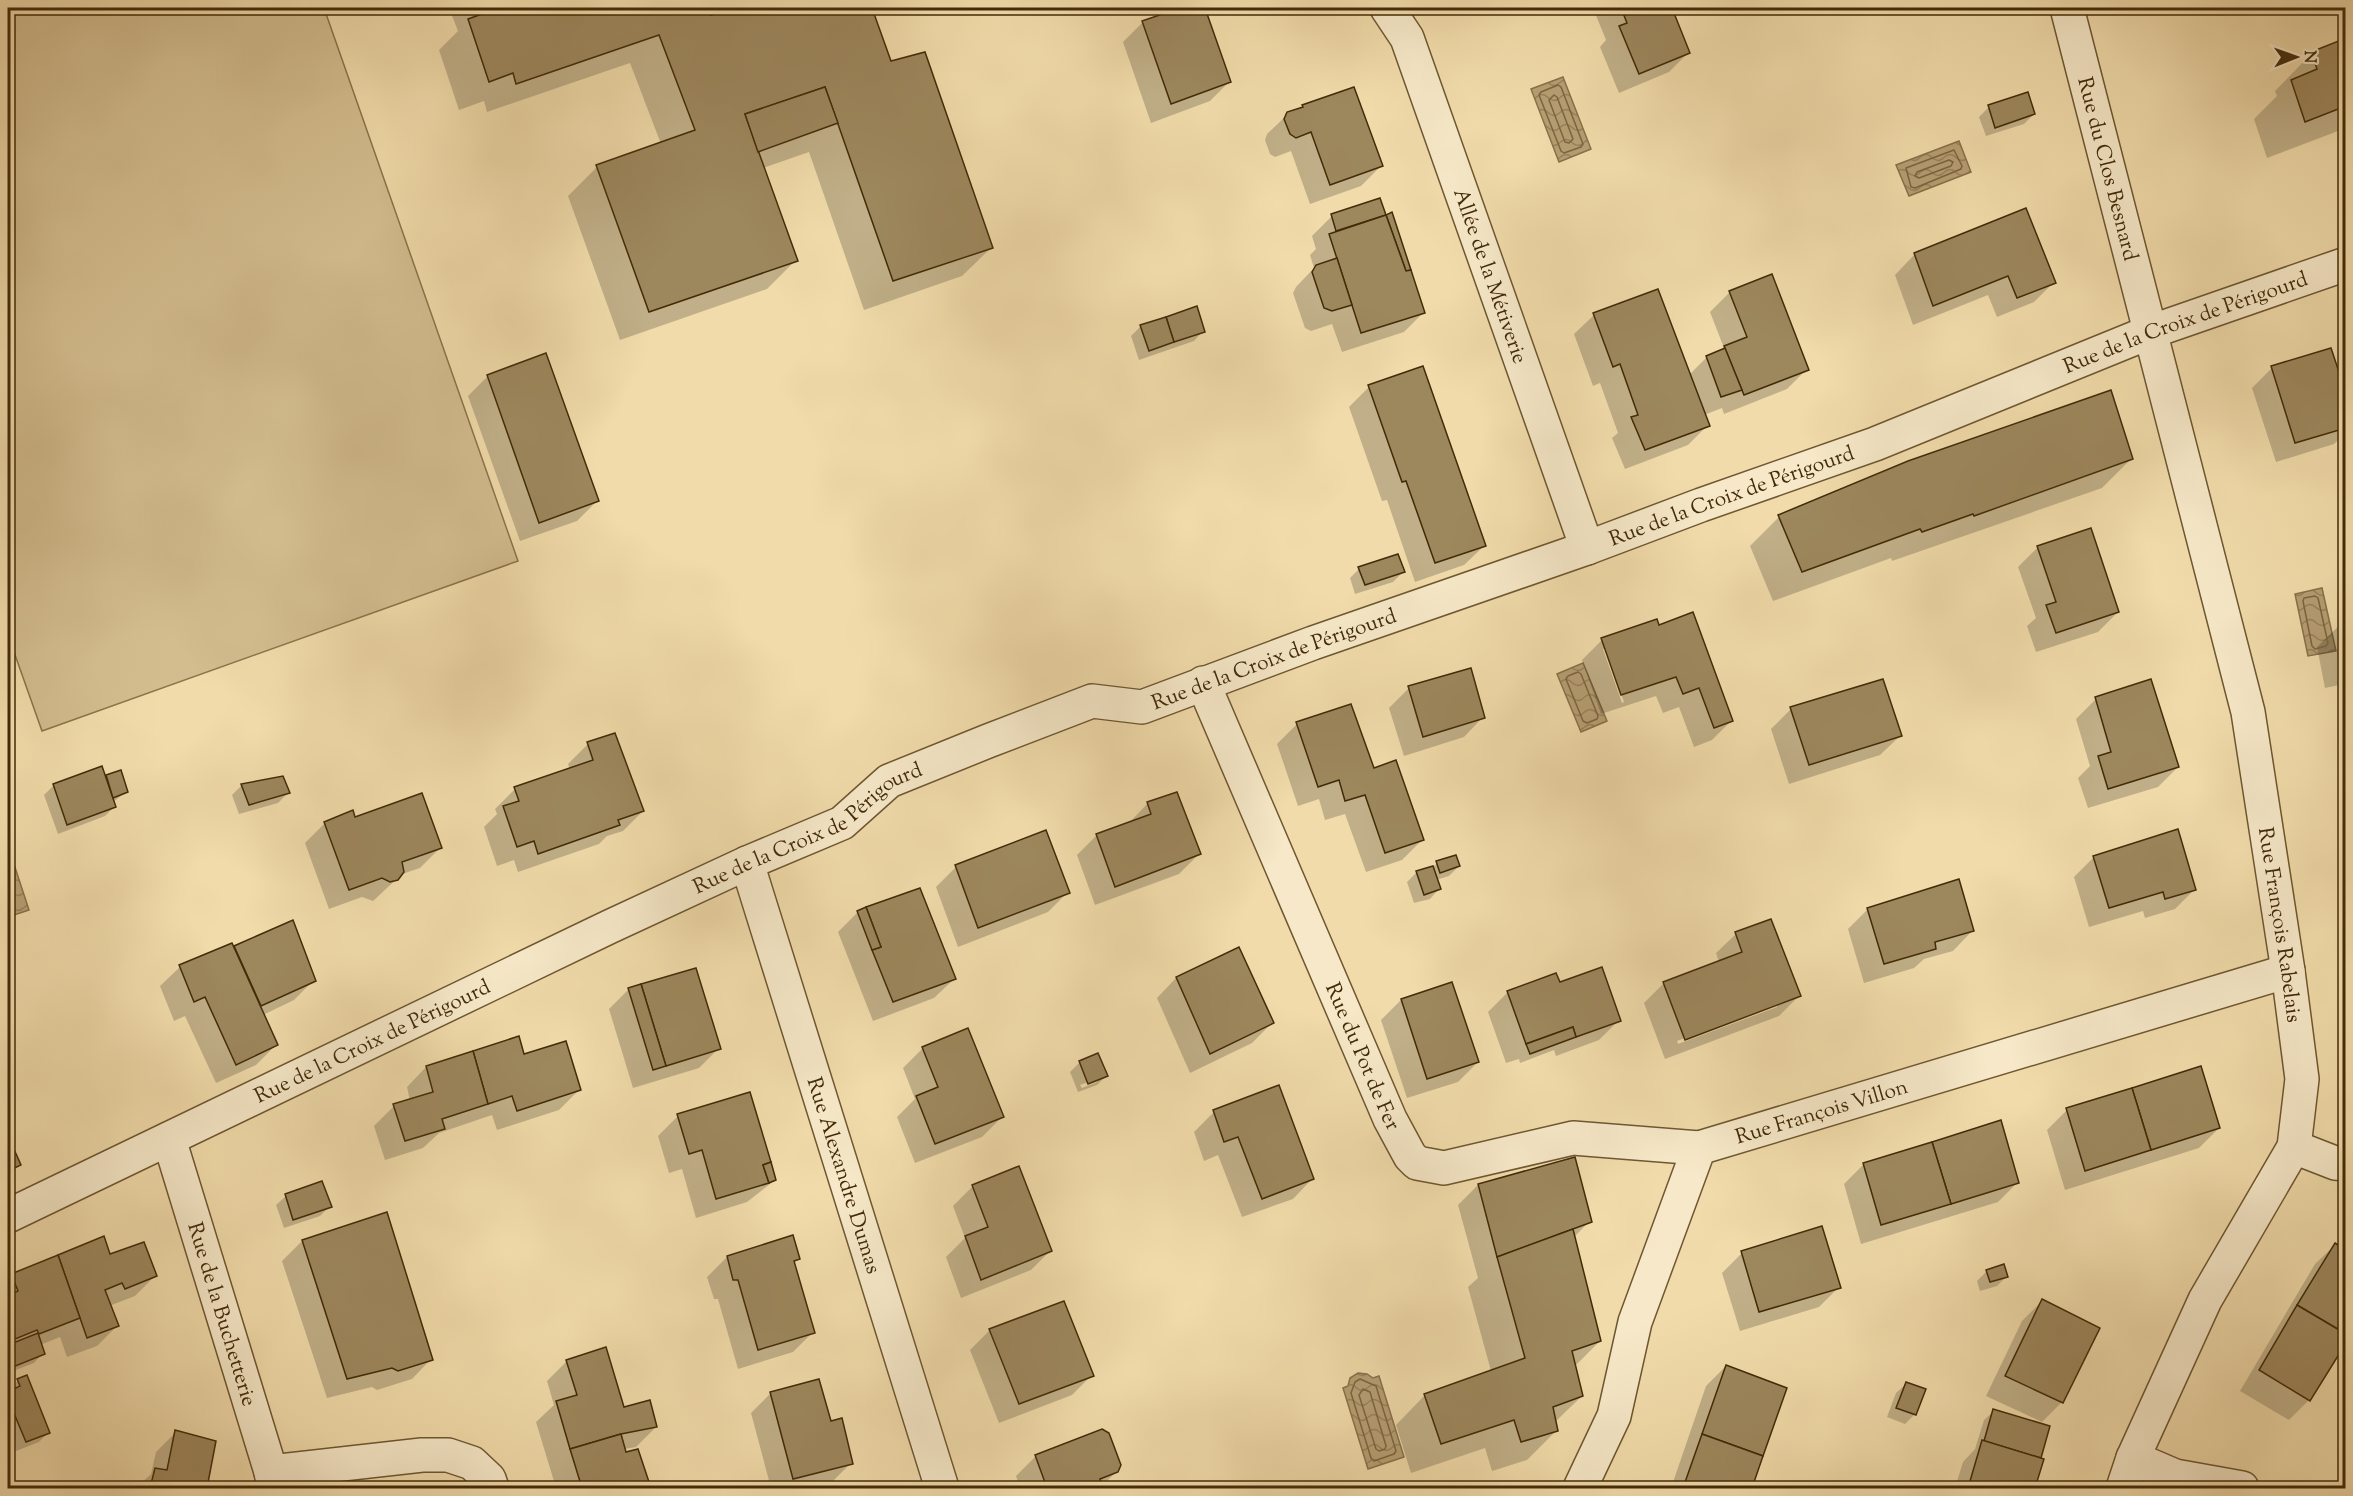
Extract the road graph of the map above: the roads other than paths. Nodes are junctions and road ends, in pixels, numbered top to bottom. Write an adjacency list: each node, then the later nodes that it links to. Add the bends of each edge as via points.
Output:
1 (1387, 8): 5 (street, Allée de la Métiverie, via 1407,38)
2 (2067, 8): 4 (street, Rue du Clos Besnard)
3 (2346, 264): 4 (street, Rue de la Croix de Périgourd)
4 (2150, 332): 5 (street, Rue de la Croix de Périgourd, via 1875,444); 8 (street, Rue François Rabelais, via 2248,712)
5 (1587, 548): 6 (street, Rue de la Croix de Périgourd)
6 (1203, 682): 7 (street, Rue de la Croix de Périgourd, via 1142,706 1092,701 988,741 890,781 842,823); 10 (street, Rue du Pot de Fer, via 1390,1119 1417,1163 1444,1168 1573,1138)
7 (747, 863): 9 (street, Rue de la Croix de Périgourd); 17 (street, Rue Alexandre Dumas)
8 (2288, 971): 10 (street, Rue François Villon); 11 (street, Rue François Rabelais, via 2302,1078)
9 (169, 1139): 13 (street, Rue de la Croix de Périgourd); 15 (street, Rue de la Buchetterie)
10 (1699, 1148): 18 (street, via 1635,1322 1614,1416)
11 (2294, 1148): 12 (street); 14 (street, Rue François Rabelais, via 2205,1300)
12 (2346, 1164)
13 (8, 1216)
14 (2128, 1473): 19 (street, via 2175,1476)
15 (272, 1480): 16 (street, via 422,1455 448,1455 472,1463 489,1479)
16 (492, 1488)
17 (942, 1488)
18 (1580, 1488)
19 (2242, 1488)

